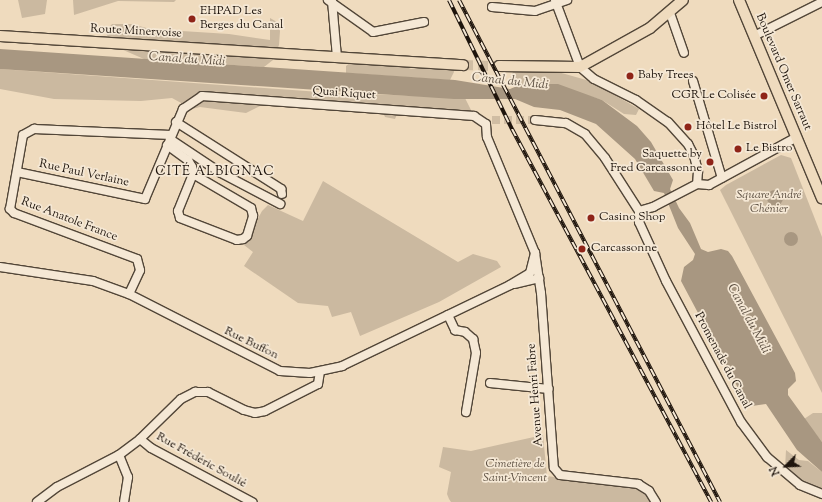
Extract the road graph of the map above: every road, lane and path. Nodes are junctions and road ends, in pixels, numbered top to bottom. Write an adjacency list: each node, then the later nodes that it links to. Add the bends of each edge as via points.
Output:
1 (567, 0): 5 (street)
2 (683, 0): 8 (main road)
3 (739, 0): 11 (main road, Boulevard Omer Sarraut)
4 (331, 1): 9 (street, via 373,32); 13 (street)
5 (556, 2): 7 (street, via 535,11); 16 (street)
6 (822, 2): 11 (street)
7 (492, 7)
8 (670, 13): 12 (street); 16 (main road, via 650,28)
9 (424, 22)
10 (0, 36): 13 (main road, Route Minervoise)
11 (754, 36): 20 (main road, Boulevard Omer Sarraut)
12 (684, 53)
13 (337, 58): 14 (main road, Route Minervoise)
14 (463, 64)
15 (499, 66): 16 (main road)
16 (580, 67): 25 (street, via 594,79 652,108 668,122 688,144 694,156 698,171)
17 (693, 81): 24 (street)
18 (535, 120): 29 (street, via 566,123 585,134 605,158)
19 (176, 122): 21 (street); 26 (street, via 281,189); 30 (street, Quai Riquet, via 183,109 192,100 202,96 474,116 489,122 487,137)
20 (796, 137): 24 (street); 27 (main road, Boulevard Omer Sarraut)
21 (169, 140): 22 (street, Rue Anatole France, via 34,129 23,135); 22 (street, Rue Paul Verlaine, via 145,199); 23 (street, via 188,160); 28 (street, via 221,173)
22 (17, 172): 34 (street, Rue Anatole France, via 10,208 14,213 137,259 140,270)
23 (193, 174): 23 (street, via 178,211 180,218 237,240 247,236 253,216 251,208)
24 (722, 178): 25 (street, via 704,186)
25 (697, 184): 29 (street, via 653,207)
26 (282, 194)
27 (822, 198)
28 (280, 204)
29 (639, 211): 42 (street, Promenade du Canal, via 639,222 666,281 741,422 767,457 800,485)
30 (535, 253): 32 (street); 33 (street, Rue Buffon, via 530,273)
31 (0, 266): 34 (street, Rue Buffon, via 93,281)
32 (539, 278): 33 (street, Rue Buffon); 38 (street, Avenue Henri Fabre)
33 (510, 285): 35 (street, Rue Buffon)
34 (129, 294): 36 (street, Rue Buffon, via 280,372)
35 (448, 315): 36 (street, Rue Buffon, via 342,366); 39 (street, via 455,330 465,332 473,339 476,353)
36 (320, 372): 40 (street, via 318,384 276,407 255,413 208,392 196,392 169,409)
37 (490, 383): 38 (street)
38 (548, 389): 46 (street, Avenue Henri Fabre, via 556,472 638,484 649,491)
39 (466, 412)
40 (140, 439): 41 (street); 45 (street, Rue Frédéric Soulié, via 151,448)
41 (119, 455): 43 (street, via 57,487); 44 (street, via 128,477)
42 (822, 494)
43 (36, 502)
44 (124, 502)
45 (252, 502)
46 (656, 502)

